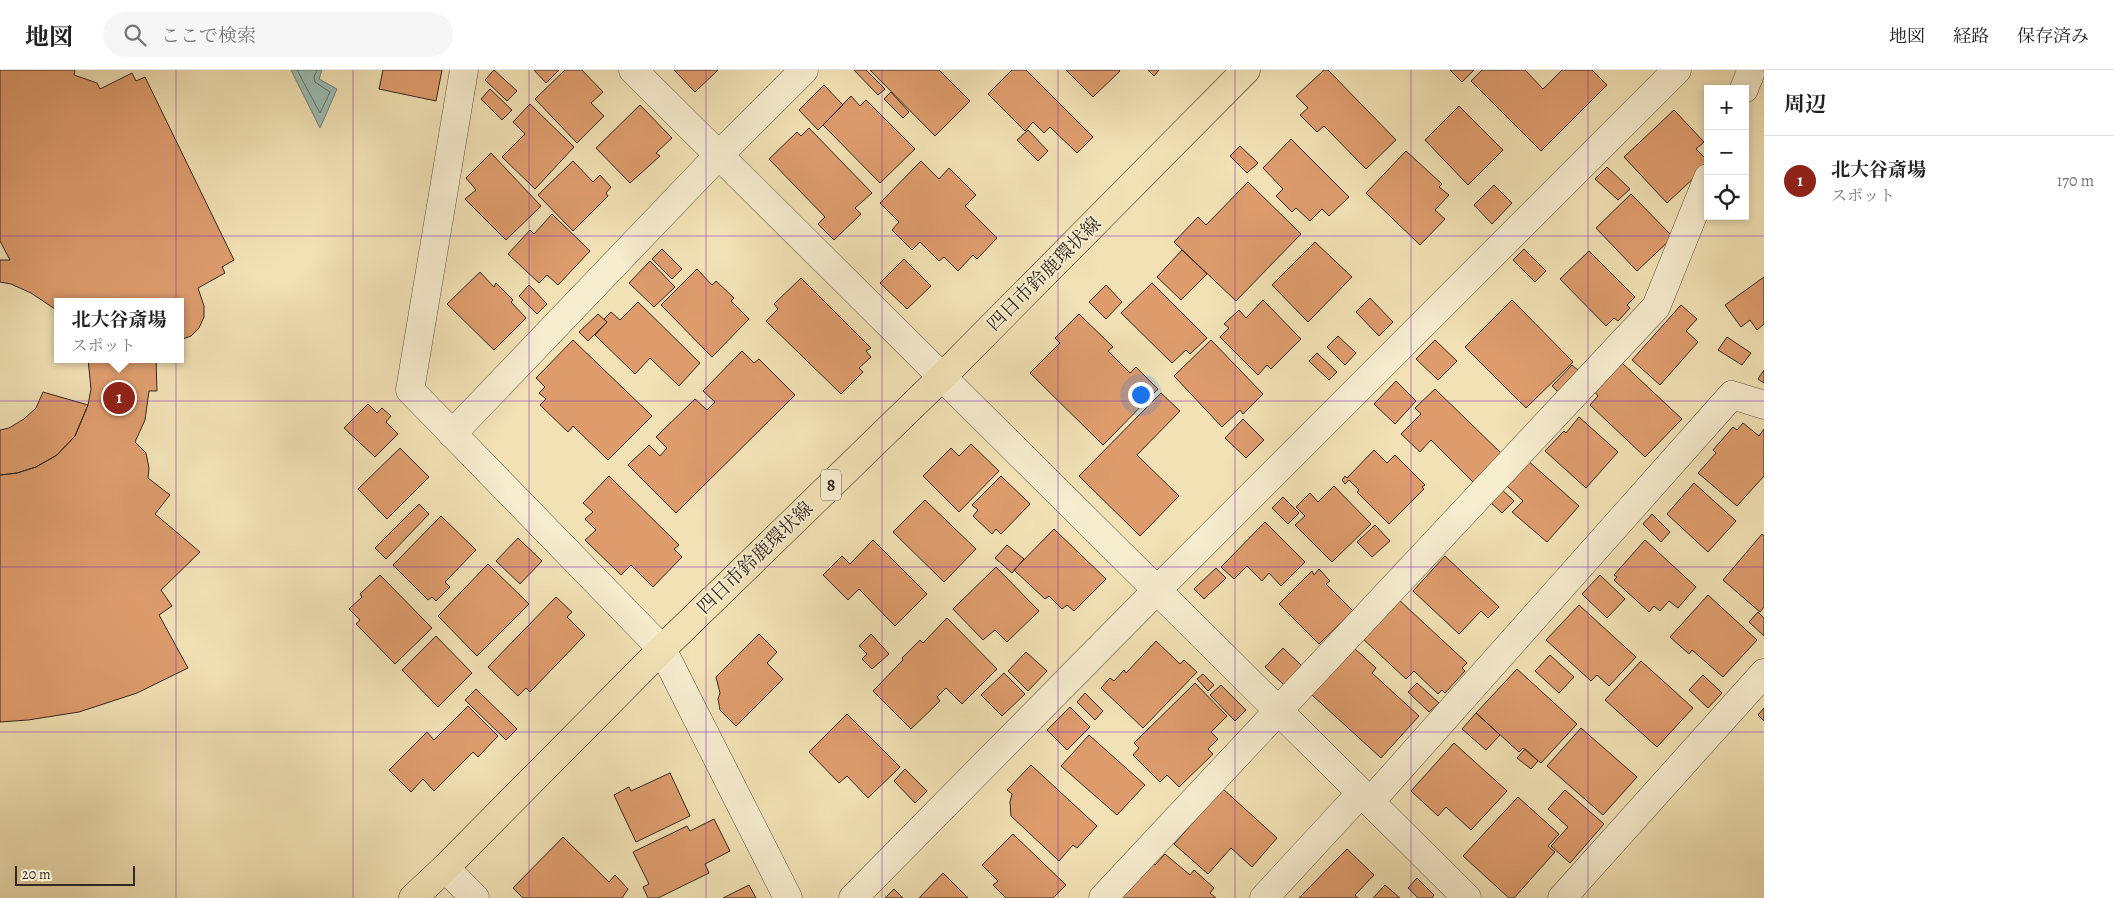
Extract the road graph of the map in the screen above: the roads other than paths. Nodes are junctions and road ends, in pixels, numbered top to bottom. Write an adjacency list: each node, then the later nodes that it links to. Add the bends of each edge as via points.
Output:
1 (464, 70): 10 (street, via 410,390)
2 (633, 70): 6 (street)
3 (804, 70): 6 (street)
4 (1246, 70): 8 (main road, 四日市鈴鹿環状線 / 8)
5 (1677, 70): 11 (street)
6 (718, 156): 8 (street); 10 (street)
7 (1704, 188): 14 (street, via 1656,307)
8 (942, 377): 11 (street); 12 (main road, 四日市鈴鹿環状線 / 8)
9 (1764, 405): 15 (street, via 1732,395)
10 (452, 434): 12 (street)
11 (1157, 590): 14 (street); 20 (street)
12 (662, 649): 16 (main road, 四日市鈴鹿環状線 / 8); 19 (street)
13 (1764, 673): 24 (street)
14 (1278, 710): 15 (street); 21 (street)
15 (1365, 798): 22 (street); 23 (street)
16 (445, 868): 17 (main road, 四日市鈴鹿環状線 / 8); 18 (street)
17 (413, 898)
18 (476, 898)
19 (788, 898)
20 (853, 898)
21 (1103, 898)
22 (1264, 898)
23 (1467, 898)
24 (1562, 898)

